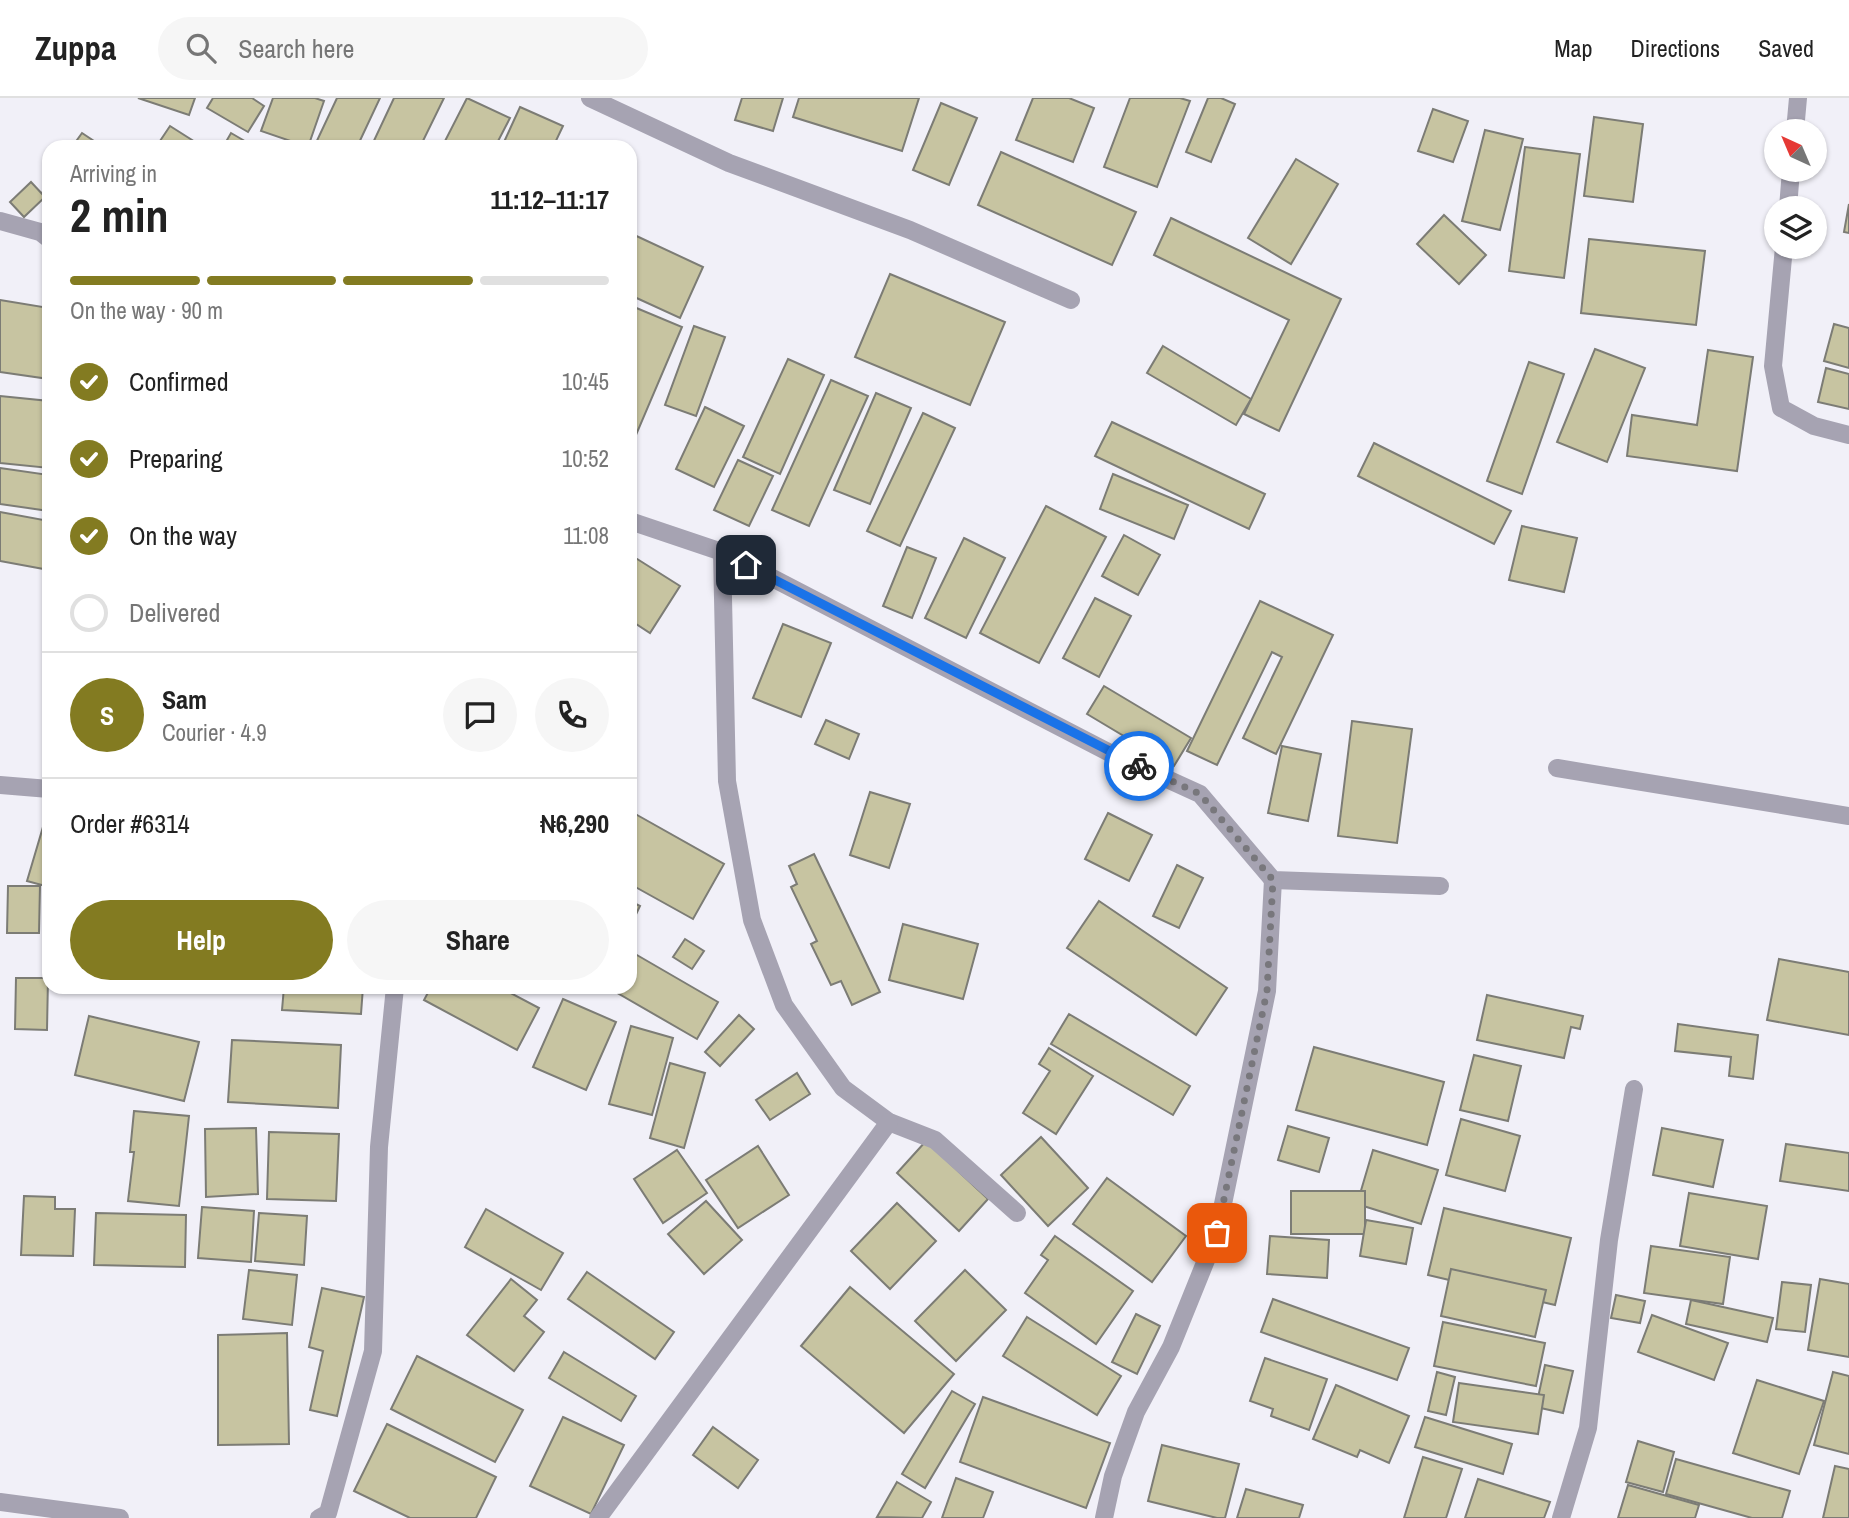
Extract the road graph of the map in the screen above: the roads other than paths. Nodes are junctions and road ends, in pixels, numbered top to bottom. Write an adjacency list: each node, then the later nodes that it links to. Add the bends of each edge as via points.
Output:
1 (590, 98): 7 (street, via 729,163 910,230)
2 (1798, 98): 3 (street)
3 (1796, 119)
4 (0, 221): 5 (street)
5 (42, 234)
6 (1783, 259): 8 (street, via 1773,366 1781,408 1814,426)
7 (1071, 300)
8 (1849, 435)
9 (637, 523): 10 (street)
10 (722, 552): 15 (street, via 1110,753 1200,794); 19 (street, via 727,781 752,920 784,1005 843,1087)
11 (1557, 768): 14 (street)
12 (0, 785): 13 (street)
13 (42, 788)
14 (1849, 816)
15 (1273, 880): 16 (street); 25 (street, via 1267,991 1217,1233 1171,1347 1136,1412 1113,1476)
16 (1440, 886)
17 (394, 994): 23 (street, via 379,1147 373,1351 328,1514)
18 (1634, 1089): 26 (street, via 1609,1240 1588,1429)
19 (889, 1122): 20 (street, via 935,1140); 24 (street)
20 (1017, 1213)
21 (0, 1503): 22 (street)
22 (120, 1518)
23 (319, 1518)
24 (598, 1518)
25 (1104, 1518)
26 (1561, 1518)

